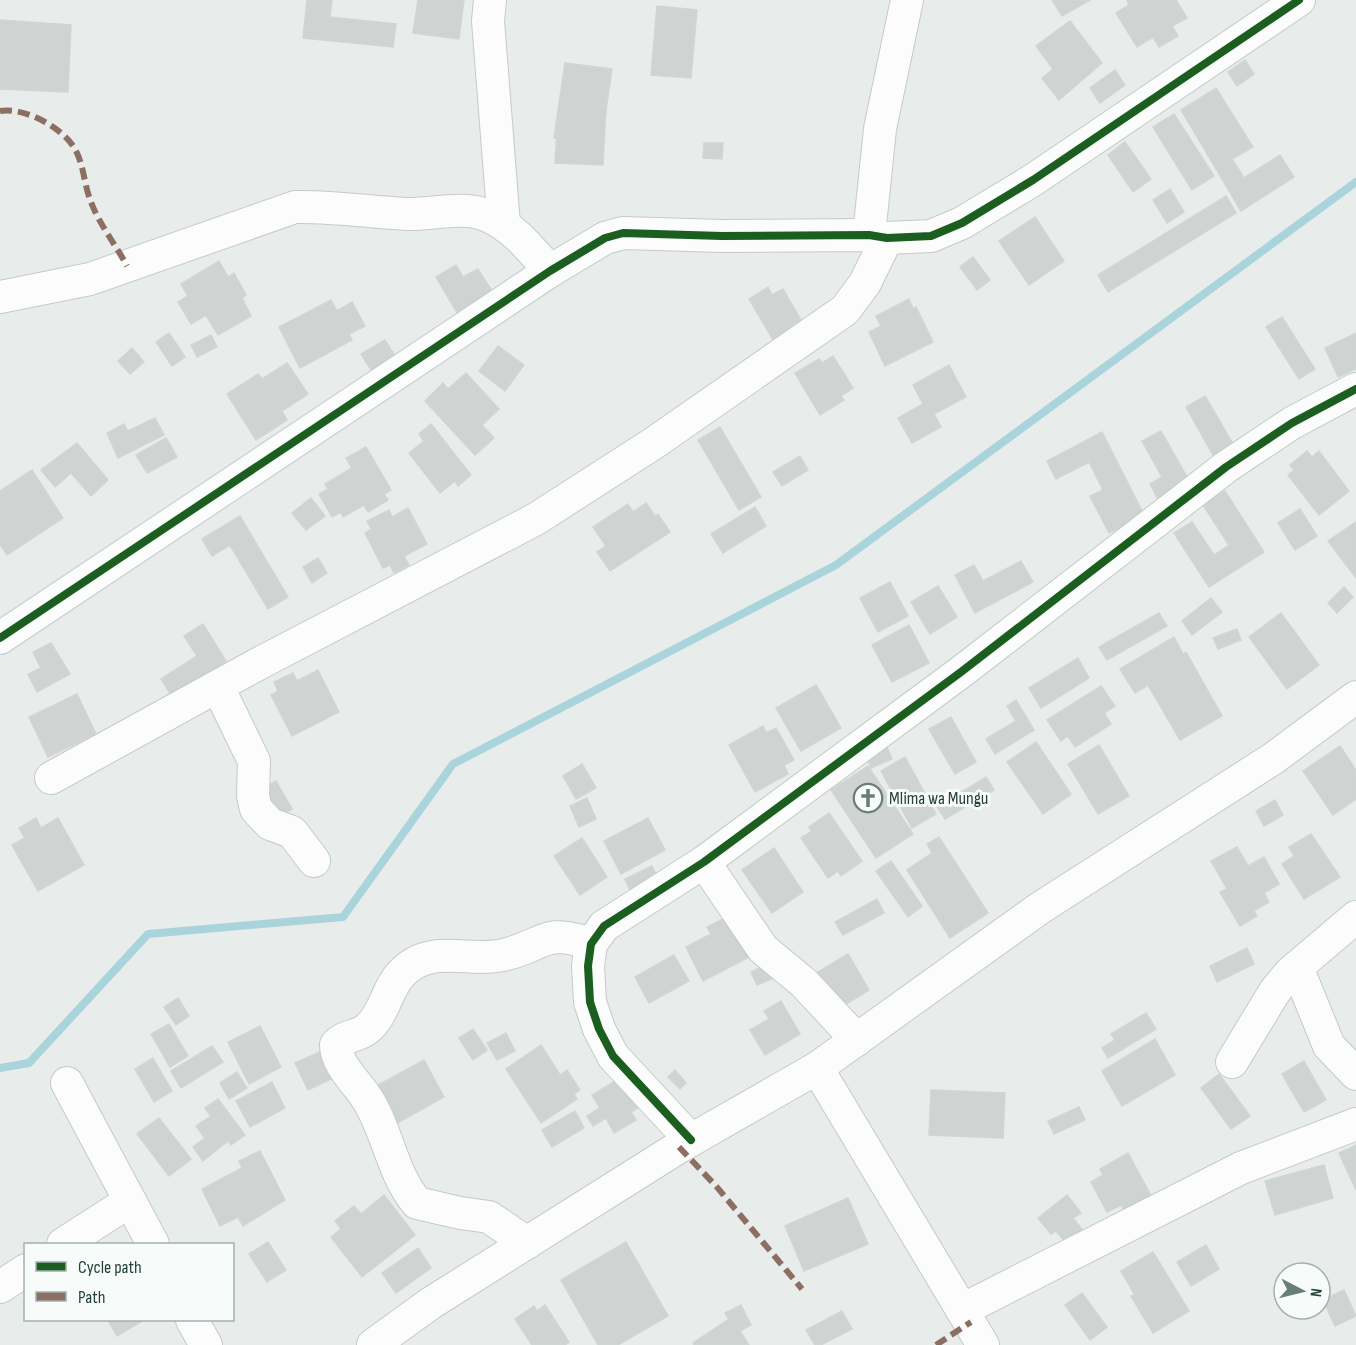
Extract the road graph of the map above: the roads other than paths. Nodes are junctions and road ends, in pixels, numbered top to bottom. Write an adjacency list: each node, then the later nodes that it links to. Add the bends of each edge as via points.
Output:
1 (490, 0): 4 (street, via 488,21)
2 (907, 0): 5 (street, via 880,129)
3 (1299, 0): 5 (street, via 1033,180 962,223 931,236)
4 (504, 225): 6 (street); 7 (street, via 487,215 470,212 406,214 329,206 295,207 90,279)
5 (878, 237): 6 (street, via 629,232 605,238); 10 (street, via 866,283 845,310 654,443 536,519)
6 (550, 271): 9 (street)
7 (0, 297)
8 (1356, 389): 14 (street, via 1292,423 1226,467 961,672)
9 (0, 638)
10 (218, 687): 12 (street); 13 (street, via 254,761 256,809 270,824 292,832)
11 (1352, 710): 18 (street, via 1040,908)
12 (51, 778)
13 (314, 861)
14 (704, 862): 16 (street, via 615,918); 18 (street, via 763,950 804,983)
15 (1356, 917): 17 (street)
16 (591, 944): 24 (street, via 590,1002 598,1029 613,1056); 28 (street, via 563,936 550,937 504,955 445,955 423,960 402,973 368,1029 341,1039 336,1045 377,1116 395,1166 417,1203 489,1217)
17 (1297, 967): 19 (street, via 1275,991); 21 (street, via 1329,1046)
18 (857, 1040): 20 (street)
19 (1232, 1062)
20 (817, 1068): 24 (street); 31 (street)
21 (1356, 1074)
22 (67, 1083): 25 (street)
23 (1356, 1124): 31 (street, via 1241,1168)
24 (691, 1140): 28 (street)
25 (130, 1201): 26 (street); 27 (street)
26 (66, 1243)
27 (152, 1243)
28 (527, 1243): 34 (street, via 430,1303)
29 (24, 1271): 30 (street)
30 (0, 1287)
31 (962, 1310): 35 (street)
32 (193, 1321): 33 (street)
33 (206, 1345)
34 (373, 1345)
35 (983, 1345)

